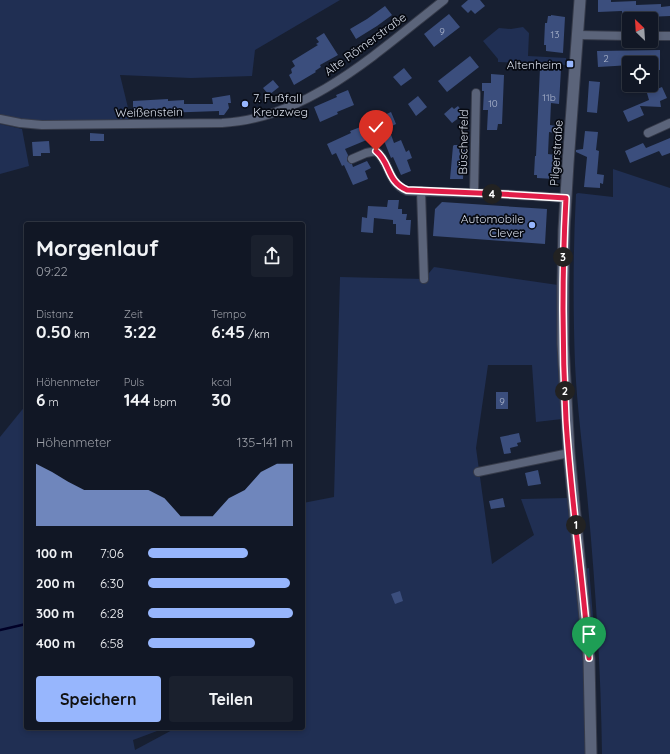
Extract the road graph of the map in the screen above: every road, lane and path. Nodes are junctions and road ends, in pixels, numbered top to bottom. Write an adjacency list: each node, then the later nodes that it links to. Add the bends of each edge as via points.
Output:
1 (444, 0): 8 (street, Alte Römerstraße, via 349,73)
2 (580, 0): 3 (main road, Pilgerstraße)
3 (578, 34): 4 (street); 15 (main road, Pilgerstraße)
4 (622, 36)
5 (658, 36): 6 (street)
6 (670, 36)
7 (476, 92): 14 (street, Büscherfeld)
8 (296, 103): 9 (street, Weißenstein, via 260,117 236,122 63,125 20,123)
9 (0, 119)
10 (670, 123): 11 (street)
11 (648, 133)
12 (352, 159): 13 (street, via 376,151 382,156 400,187)
13 (421, 191): 14 (street); 16 (street)
14 (474, 193): 15 (street)
15 (566, 198): 17 (main road, Pilgerstraße, via 563,344)
16 (424, 279)
17 (568, 453): 18 (street); 19 (main road, Pilgerstraße, via 589,658)
18 (478, 472)
19 (591, 754)

